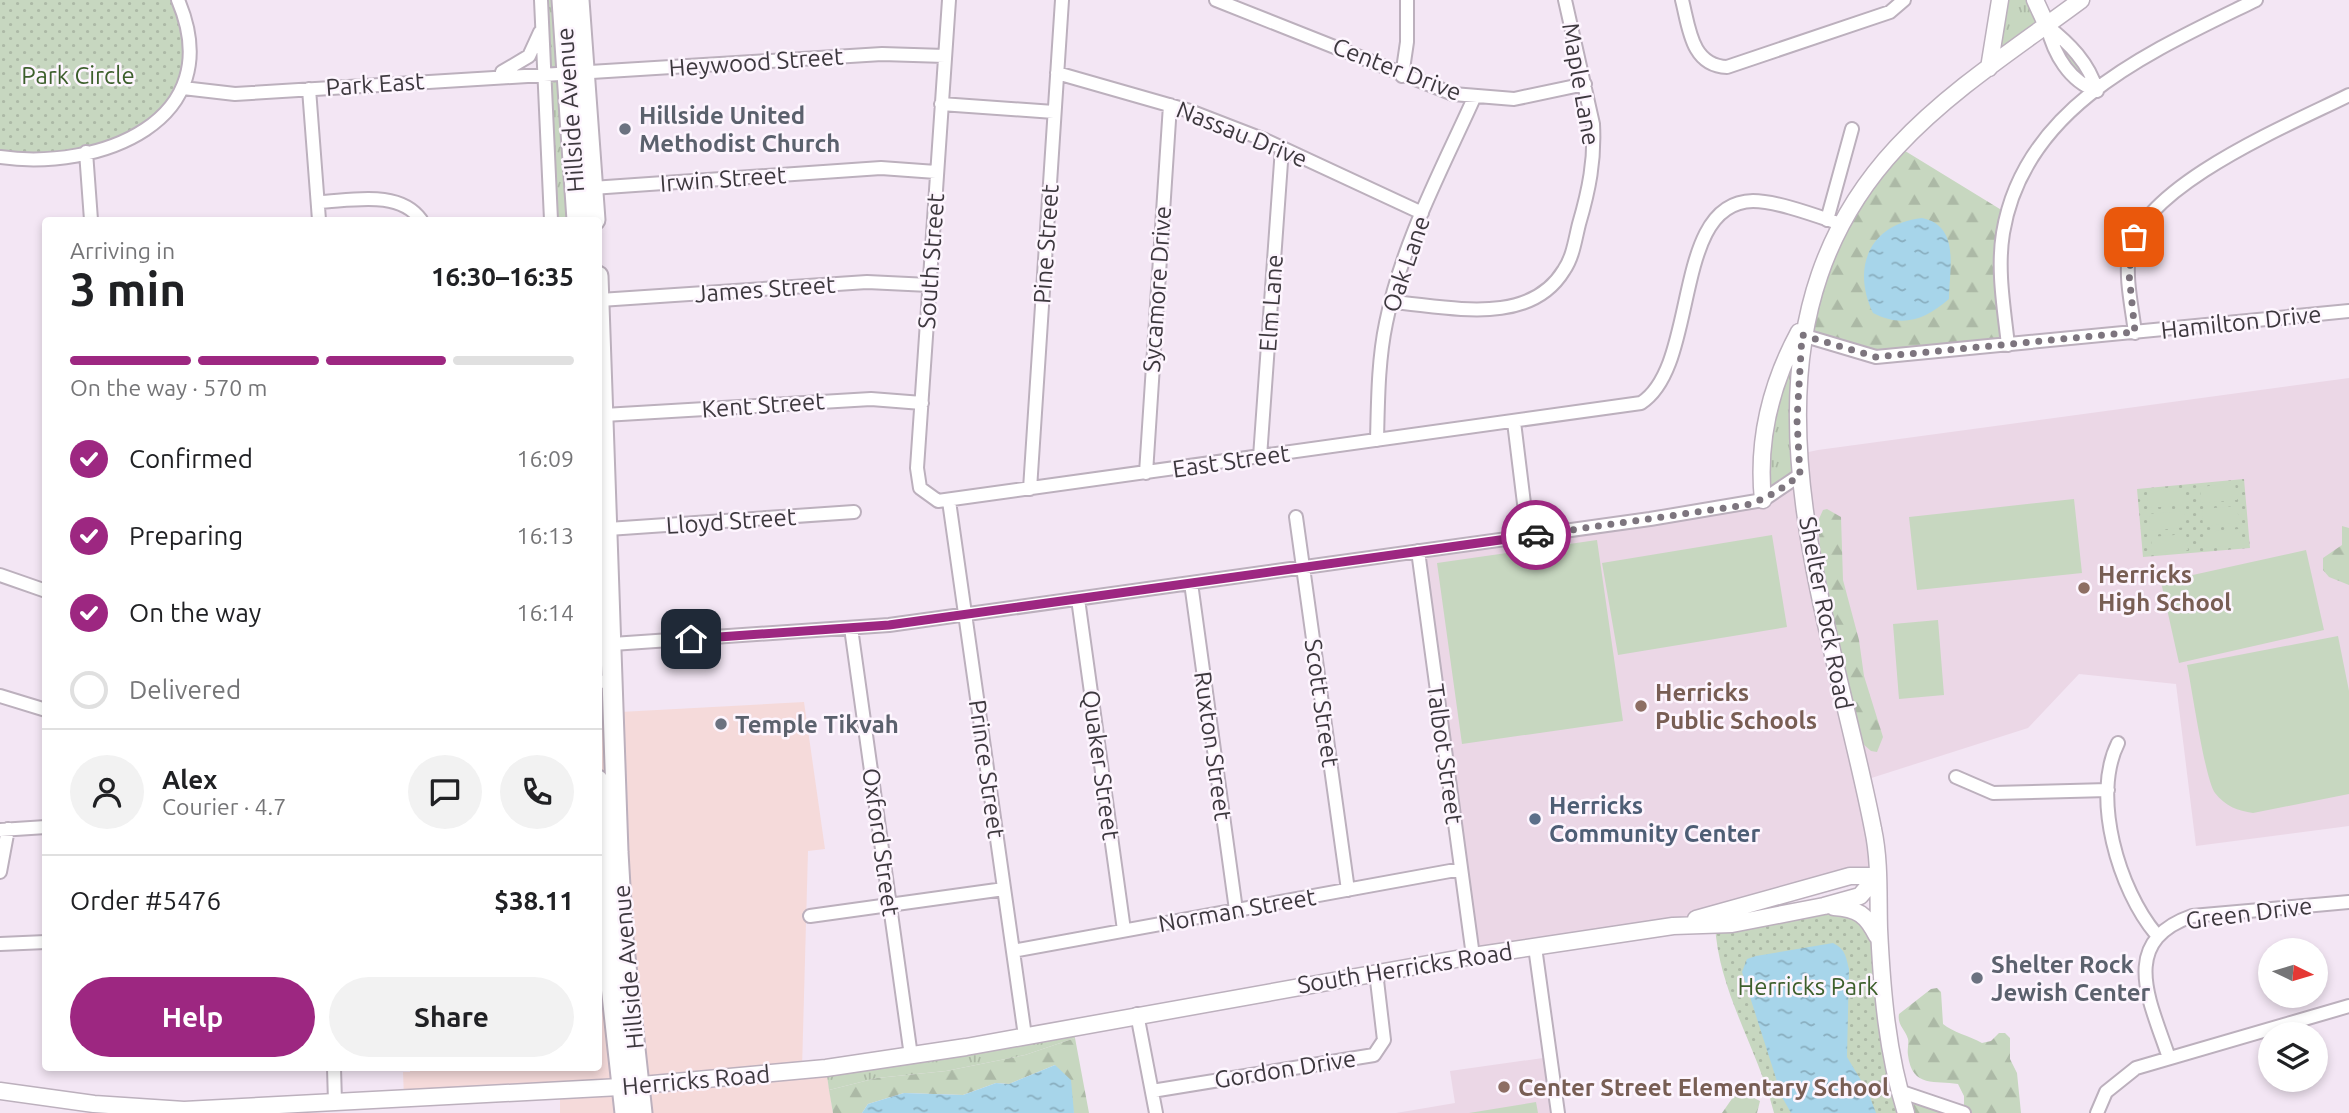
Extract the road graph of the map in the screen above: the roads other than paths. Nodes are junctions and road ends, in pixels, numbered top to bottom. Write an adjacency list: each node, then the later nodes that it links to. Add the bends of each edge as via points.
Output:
1 (178, 0): 27 (street, via 189,39)
2 (539, 0): 17 (street)
3 (562, 0): 22 (main road, Hillside Avenue)
4 (579, 0): 22 (main road, Hillside Avenue)
5 (948, 0): 19 (street, South Street)
6 (1062, 0): 21 (street, Pine Street)
7 (1216, 0): 16 (street, Center Drive)
8 (1407, 0): 25 (street)
9 (1565, 0): 26 (street, Maple Lane)
10 (1682, 0): 11 (street, via 1699,56 1717,67 1736,66 1878,17)
11 (1904, 0)
12 (2000, 0): 20 (main road)
13 (2035, 0): 18 (main road)
14 (2081, 0): 18 (main road, Shelter Rock Road)
15 (2256, 0): 29 (street, via 2155,50)
16 (1252, 6): 25 (street, Center Drive)
17 (542, 17): 23 (street); 24 (street, via 539,40 529,56)
18 (2047, 26): 20 (main road, Shelter Rock Road); 29 (street, via 2053,48 2079,85)
19 (944, 56): 22 (street, Heywood Street, via 882,54); 32 (street, South Street)
20 (1989, 68): 49 (main road, Shelter Rock Road, via 1897,146)
21 (1057, 73): 33 (street, Nassau Drive); 34 (street, Pine Street)
22 (576, 74): 23 (street, Park East); 40 (main road, Hillside Avenue); 47 (main road, Hillside Avenue)
23 (545, 75): 24 (street, Park East); 46 (street)
24 (492, 76): 28 (street, Park East)
25 (1402, 76): 31 (street, Center Drive)
26 (1585, 84): 31 (street, Center Drive, via 1514,99); 52 (street, Maple Lane, via 1593,124 1593,170 1570,260 1558,279 1536,298 1504,309)
27 (183, 88): 28 (street, Park East, via 235,94); 37 (street, via 172,108 150,130)
28 (309, 89): 41 (street)
29 (2097, 91): 56 (street, via 2043,138 2011,203 2000,265)
30 (2349, 95): 55 (street, via 2227,156 2157,206 2140,225 2129,254)
31 (1474, 98): 42 (street, Oak Lane)
32 (941, 104): 34 (street); 39 (street, South Street)
33 (1170, 105): 36 (street, Nassau Drive); 64 (street, Sycamore Drive)
34 (1054, 112): 66 (street, Pine Street)
35 (1852, 129): 49 (street)
36 (1282, 148): 42 (street, Nassau Drive); 63 (street, Elm Lane)
37 (86, 152): 38 (street, via 47,158); 43 (street)
38 (0, 157)
39 (936, 172): 40 (street, Irwin Street, via 881,168); 50 (street, South Street)
40 (592, 188): 48 (main road, Hillside Avenue)
41 (317, 202): 44 (street); 45 (street, via 385,200 407,207)
42 (1422, 213): 52 (street, Oak Lane)
43 (90, 217)
44 (319, 217)
45 (418, 217)
46 (551, 217)
47 (577, 217)
48 (595, 217)
49 (1834, 222): 54 (main road, Shelter Rock Road); 60 (street, East Street, via 1756,201 1732,206 1717,217 1700,244 1673,353 1658,388 1641,403 1627,407)
50 (929, 285): 51 (street, James Street, via 867,282); 58 (street, South Street)
51 (602, 300)
52 (1391, 302): 61 (street, Oak Lane, via 1382,352)
53 (2349, 311): 55 (street, Hamilton Drive)
54 (1803, 329): 56 (street, Hamilton Drive, via 1872,357); 65 (main road, Shelter Rock Road, via 1797,420); 67 (main road, via 1774,389 1761,460)
55 (2135, 332): 56 (street, Hamilton Drive)
56 (2008, 345)
57 (602, 358): 59 (main road, Hillside Avenue)
58 (922, 403): 59 (street, Kent Street, via 871,398); 68 (street, South Street, via 918,483 934,500)
59 (604, 415): 62 (main road, Hillside Avenue)
60 (1514, 422): 61 (street, East Street); 72 (street)
61 (1377, 440): 63 (street, East Street)
62 (602, 448): 71 (main road, Hillside Avenue)
63 (1260, 457): 64 (street, East Street)
64 (1146, 473): 66 (street, East Street)
65 (1800, 475): 67 (street); 93 (main road, Shelter Rock Road, via 1824,623 1874,831)
66 (1030, 489): 68 (street, East Street)
67 (1763, 500): 72 (street)
68 (949, 501): 79 (street, Prince Street)
69 (854, 512): 71 (street, Lloyd Street)
70 (1296, 517): 74 (street, Scott Street)
71 (608, 530): 81 (main road, Hillside Avenue)
72 (1528, 536): 73 (street)
73 (1418, 551): 74 (street); 91 (street, Talbot Street)
74 (1303, 567): 76 (street); 95 (street, Scott Street)
75 (0, 575): 77 (street)
76 (1191, 583): 78 (street); 99 (street, Ruxton Street)
77 (42, 590)
78 (1078, 598): 79 (street); 102 (street, Quaker Street)
79 (965, 614): 80 (street); 94 (street, Prince Street)
80 (851, 628): 81 (street); 97 (street, Oxford Street)
81 (605, 645): 82 (main road, Hillside Avenue)
82 (606, 682): 117 (main road, Hillside Avenue)
83 (0, 696): 84 (street)
84 (42, 709)
85 (2118, 743): 87 (street, via 2109,766)
86 (1956, 777): 87 (street, via 1993,793)
87 (2108, 790): 103 (street, via 2121,875 2133,903)
88 (42, 827): 89 (street)
89 (4, 829): 92 (street)
90 (602, 860): 117 (main road, Hillside Avenue, via 606,940)
91 (1461, 869): 95 (street, Norman Street); 109 (street, Talbot Street)
92 (0, 872)
93 (1877, 876): 98 (main road, South Herricks Road, via 1860,895); 101 (main road, South Herricks Road, via 1850,876); 104 (main road, Shelter Rock Road)
94 (1004, 889): 97 (street); 108 (street, Prince Street)
95 (1348, 890): 99 (street, Norman Street)
96 (2349, 902): 103 (street, Green Drive, via 2192,916)
97 (890, 905): 100 (street); 114 (street, Oxford Street)
98 (1824, 906): 101 (main road, South Herricks Road, via 1732,924); 104 (main road, via 1855,908 1865,914)
99 (1236, 910): 102 (street, Norman Street)
100 (810, 916)
101 (1673, 926): 107 (main road, South Herricks Road)
102 (1124, 930): 108 (street, Norman Street)
103 (2156, 934): 115 (street, Green Drive, via 2146,976)
104 (1880, 941): 120 (main road, Shelter Rock Road, via 1886,1020)
105 (42, 942): 106 (street)
106 (0, 944)
107 (1535, 947): 109 (main road, South Herricks Road); 127 (street)
108 (1013, 951): 113 (street, Prince Street)
109 (1472, 956): 110 (main road, South Herricks Road)
110 (1376, 972): 112 (main road, South Herricks Road); 119 (street, Gordon Drive, via 1384,1040 1374,1055)
111 (2349, 1006): 115 (street)
112 (1137, 1014): 113 (main road, Herricks Road); 119 (street)
113 (1025, 1036): 114 (main road, Herricks Road)
114 (911, 1056): 117 (main road, Herricks Road)
115 (2169, 1058): 130 (street, via 2124,1075 2106,1092)
116 (334, 1071): 121 (street)
117 (629, 1086): 122 (main road, Herricks Road); 124 (main road, Hillside Avenue); 125 (main road, Hillside Avenue)
118 (0, 1091): 123 (main road, Herricks Road)
119 (1152, 1091): 126 (street)
120 (1899, 1091): 128 (main road, Shelter Rock Road); 129 (street)
121 (335, 1102): 122 (main road, Herricks Road); 123 (main road, Herricks Road)
122 (383, 1106)
123 (181, 1112)
124 (625, 1113)
125 (642, 1113)
126 (1156, 1113)
127 (1558, 1113)
128 (1906, 1113)
129 (1964, 1113)
130 (2097, 1113)

